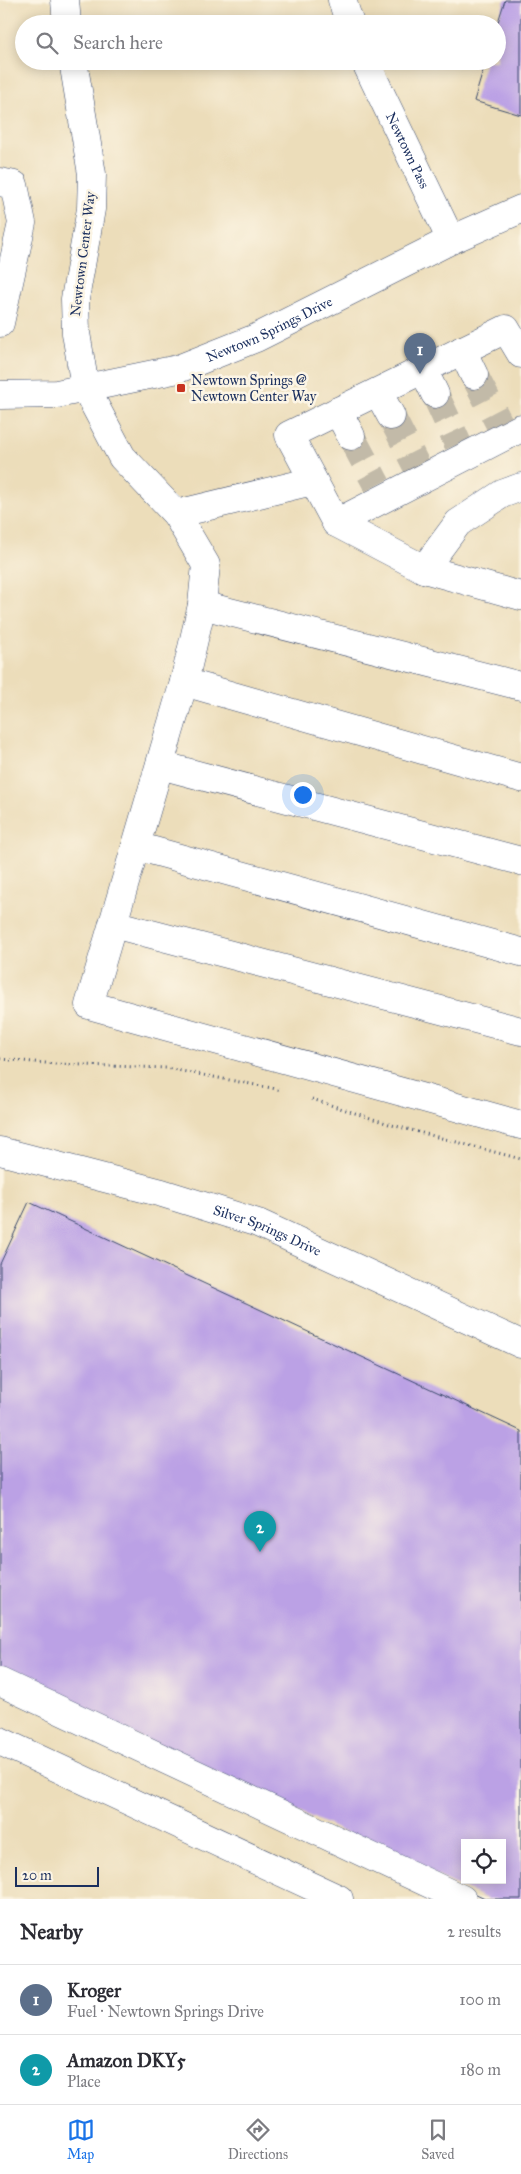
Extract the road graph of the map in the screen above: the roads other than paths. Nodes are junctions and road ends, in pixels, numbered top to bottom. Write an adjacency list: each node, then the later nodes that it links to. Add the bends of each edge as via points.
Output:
1 (65, 0): 3 (street)
2 (342, 0): 4 (street)
3 (66, 15)
4 (347, 15)
5 (75, 70): 15 (street, Newtown Center Way, via 92,174 91,209 75,299 76,333)
6 (369, 70): 9 (street, Newtown Pass)
7 (0, 182): 10 (street, via 14,185 22,223)
8 (521, 209): 9 (street, Newtown Springs Drive)
9 (450, 240): 15 (street, Newtown Springs Drive, via 256,338 178,369)
10 (0, 323)
11 (462, 350): 12 (street, via 506,329); 13 (street); 14 (street)
12 (521, 354)
13 (423, 369): 16 (street); 17 (street)
14 (474, 375)
15 (85, 387): 18 (street, Newtown Springs Drive, via 57,394); 25 (street, Newtown Center Way, via 122,457)
16 (378, 392): 19 (street); 20 (street)
17 (435, 394)
18 (0, 395)
19 (338, 411): 22 (street); 23 (street, via 289,435)
20 (391, 416)
21 (508, 429): 26 (street, via 381,492)
22 (351, 436)
23 (313, 481): 25 (street); 26 (street)
24 (515, 493): 27 (street, via 458,523)
25 (176, 514): 29 (street, Newtown Center Way, via 206,565)
26 (336, 523): 27 (street)
27 (424, 569): 28 (street)
28 (521, 596)
29 (202, 605): 30 (street, Newtown Center Way); 31 (street)
30 (184, 682): 32 (street, Newtown Center Way); 33 (street)
31 (521, 686)
32 (160, 765): 34 (street, Newtown Center Way); 35 (street)
33 (521, 778)
34 (136, 846): 36 (street, Newtown Center Way); 37 (street)
35 (521, 860)
36 (112, 924): 38 (street); 39 (street, Newtown Center Way, via 89,1005)
37 (521, 952)
38 (521, 1031)
39 (521, 1125)
40 (0, 1151): 41 (street, Silver Springs Drive, via 162,1193 258,1223)
41 (521, 1344)
42 (0, 1682): 45 (street)
43 (0, 1740): 44 (street)
44 (339, 1899)
45 (462, 1899)

